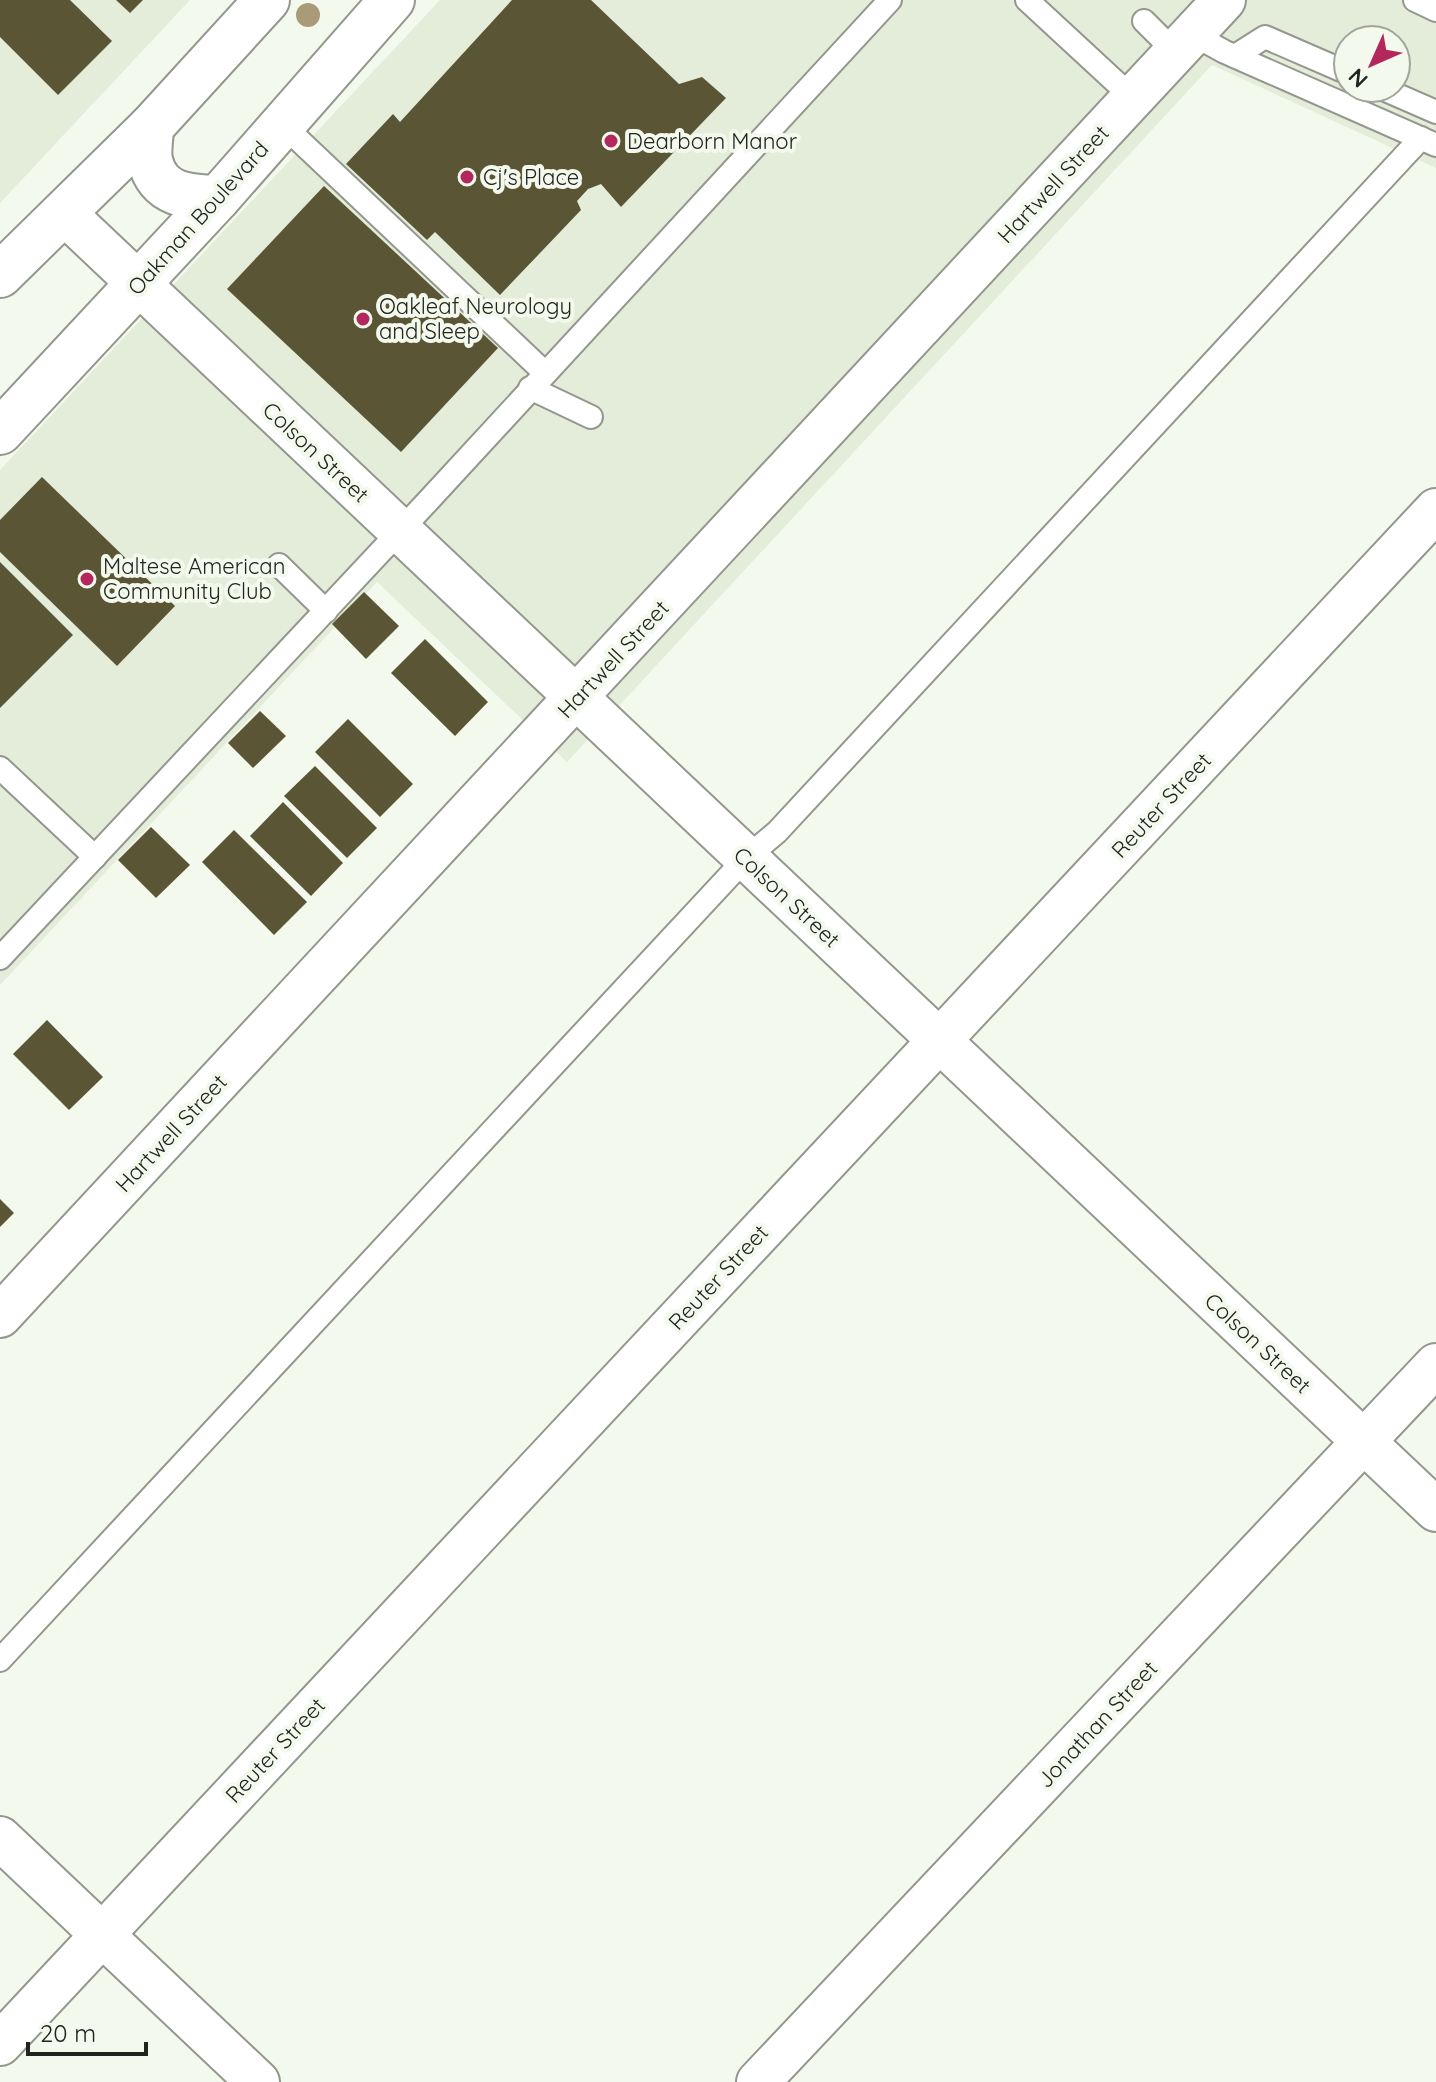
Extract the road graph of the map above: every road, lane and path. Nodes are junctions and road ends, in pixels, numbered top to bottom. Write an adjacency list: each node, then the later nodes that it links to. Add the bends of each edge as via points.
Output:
1 (267, 0): 16 (street)
2 (392, 0): 15 (street, Oakman Boulevard)
3 (890, 0): 22 (lane)
4 (1027, 0): 12 (lane, via 1061,43)
5 (1224, 0): 9 (street, Hartwell Street)
6 (1415, 0): 7 (lane)
7 (1436, 10)
8 (1144, 21): 9 (lane)
9 (1184, 43): 10 (lane); 12 (street, Hartwell Street)
10 (1235, 56): 11 (lane, via 1265,37); 17 (lane)
11 (1332, 66)
12 (1133, 98): 29 (street, Hartwell Street)
13 (1412, 102): 14 (lane)
14 (1436, 112)
15 (283, 125): 18 (street, Oakman Boulevard); 22 (lane)
16 (151, 127): 18 (street, via 150,161 161,182 185,196); 19 (street)
17 (1428, 142): 32 (lane, via 788,821)
18 (218, 198): 21 (street, Oakman Boulevard)
19 (64, 213): 20 (street); 21 (street, Colson Street)
20 (0, 275)
21 (139, 284): 24 (street, Oakman Boulevard); 26 (street, Colson Street)
22 (537, 380): 23 (lane); 26 (lane)
23 (591, 417)
24 (0, 432)
25 (1436, 510): 34 (street, Reuter Street)
26 (399, 531): 28 (lane); 29 (street, Colson Street)
27 (279, 565): 28 (lane)
28 (326, 611): 31 (lane)
29 (577, 699): 32 (street, Colson Street); 35 (street, Hartwell Street)
30 (0, 768): 31 (lane)
31 (95, 857): 33 (lane)
32 (746, 858): 34 (street, Colson Street); 39 (lane)
33 (0, 958)
34 (939, 1041): 37 (street, Colson Street); 41 (street, Reuter Street)
35 (0, 1316)
36 (1436, 1365): 37 (street, Jonathan Street)
37 (1364, 1442): 38 (street, Colson Street); 44 (street, Jonathan Street)
38 (1436, 1510)
39 (0, 1660)
40 (0, 1838): 41 (street)
41 (102, 1935): 42 (street, Reuter Street); 43 (street)
42 (0, 2044)
43 (258, 2082)
44 (758, 2082)

